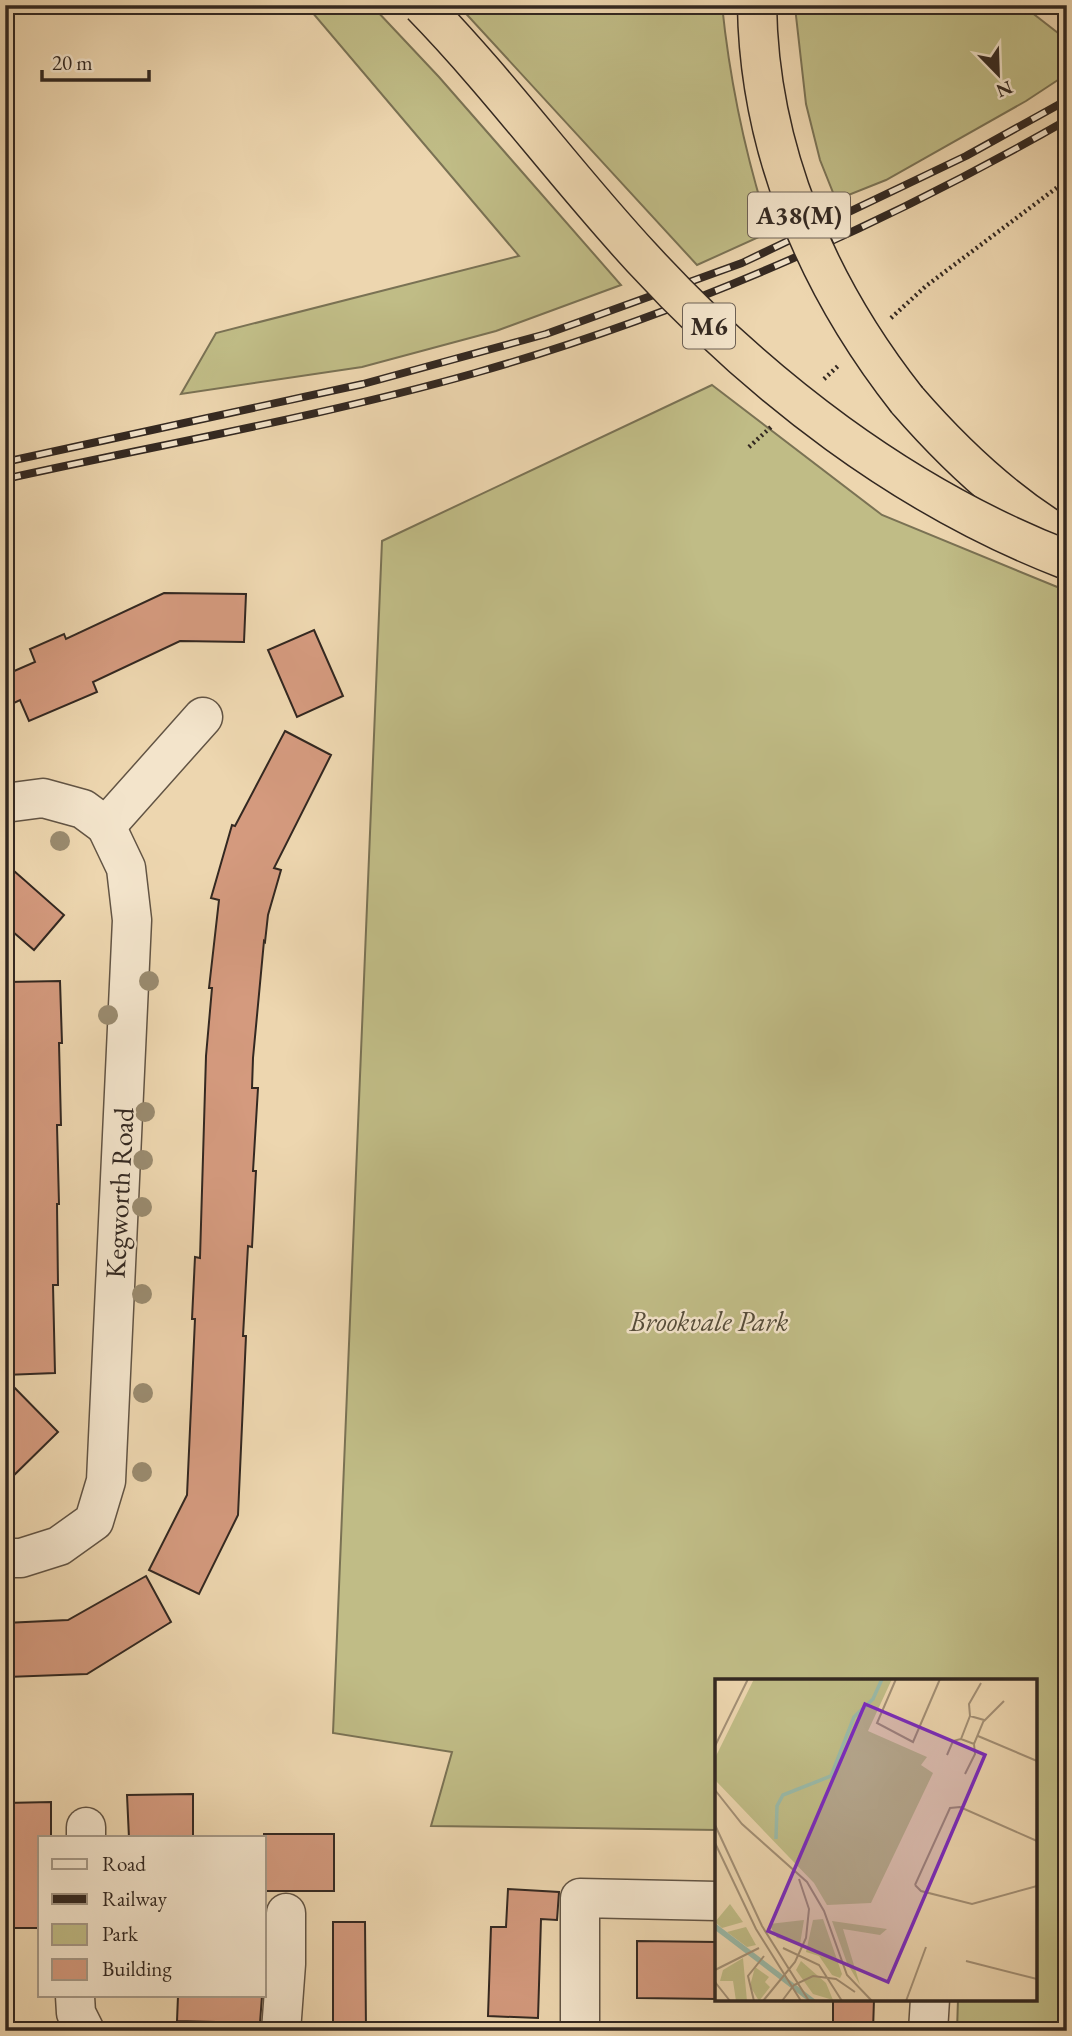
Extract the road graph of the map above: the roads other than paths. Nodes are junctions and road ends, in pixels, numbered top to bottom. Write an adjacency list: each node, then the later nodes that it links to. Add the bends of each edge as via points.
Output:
1 (422, 5): 4 (highway, M6, bridge, via 640,256 748,363 873,458 936,497)
2 (757, 5): 3 (highway, A38(M), bridge, via 762,75 782,164 812,248 839,302 871,352 930,426 1007,498)
3 (1067, 539)
4 (1067, 560)
5 (203, 717): 7 (street)
6 (5, 803): 7 (street, via 43,798 83,809)
7 (106, 825): 8 (street, Kegworth Road, via 126,868 132,920 106,1481 94,1521 59,1546)
8 (5, 1558)
9 (715, 1901): 15 (street, via 580,1898)
10 (286, 1913): 14 (street)
11 (75, 1997): 13 (street)
12 (930, 2001): 16 (street)
13 (85, 2031)
14 (281, 2031)
15 (580, 2031)
16 (928, 2031)

